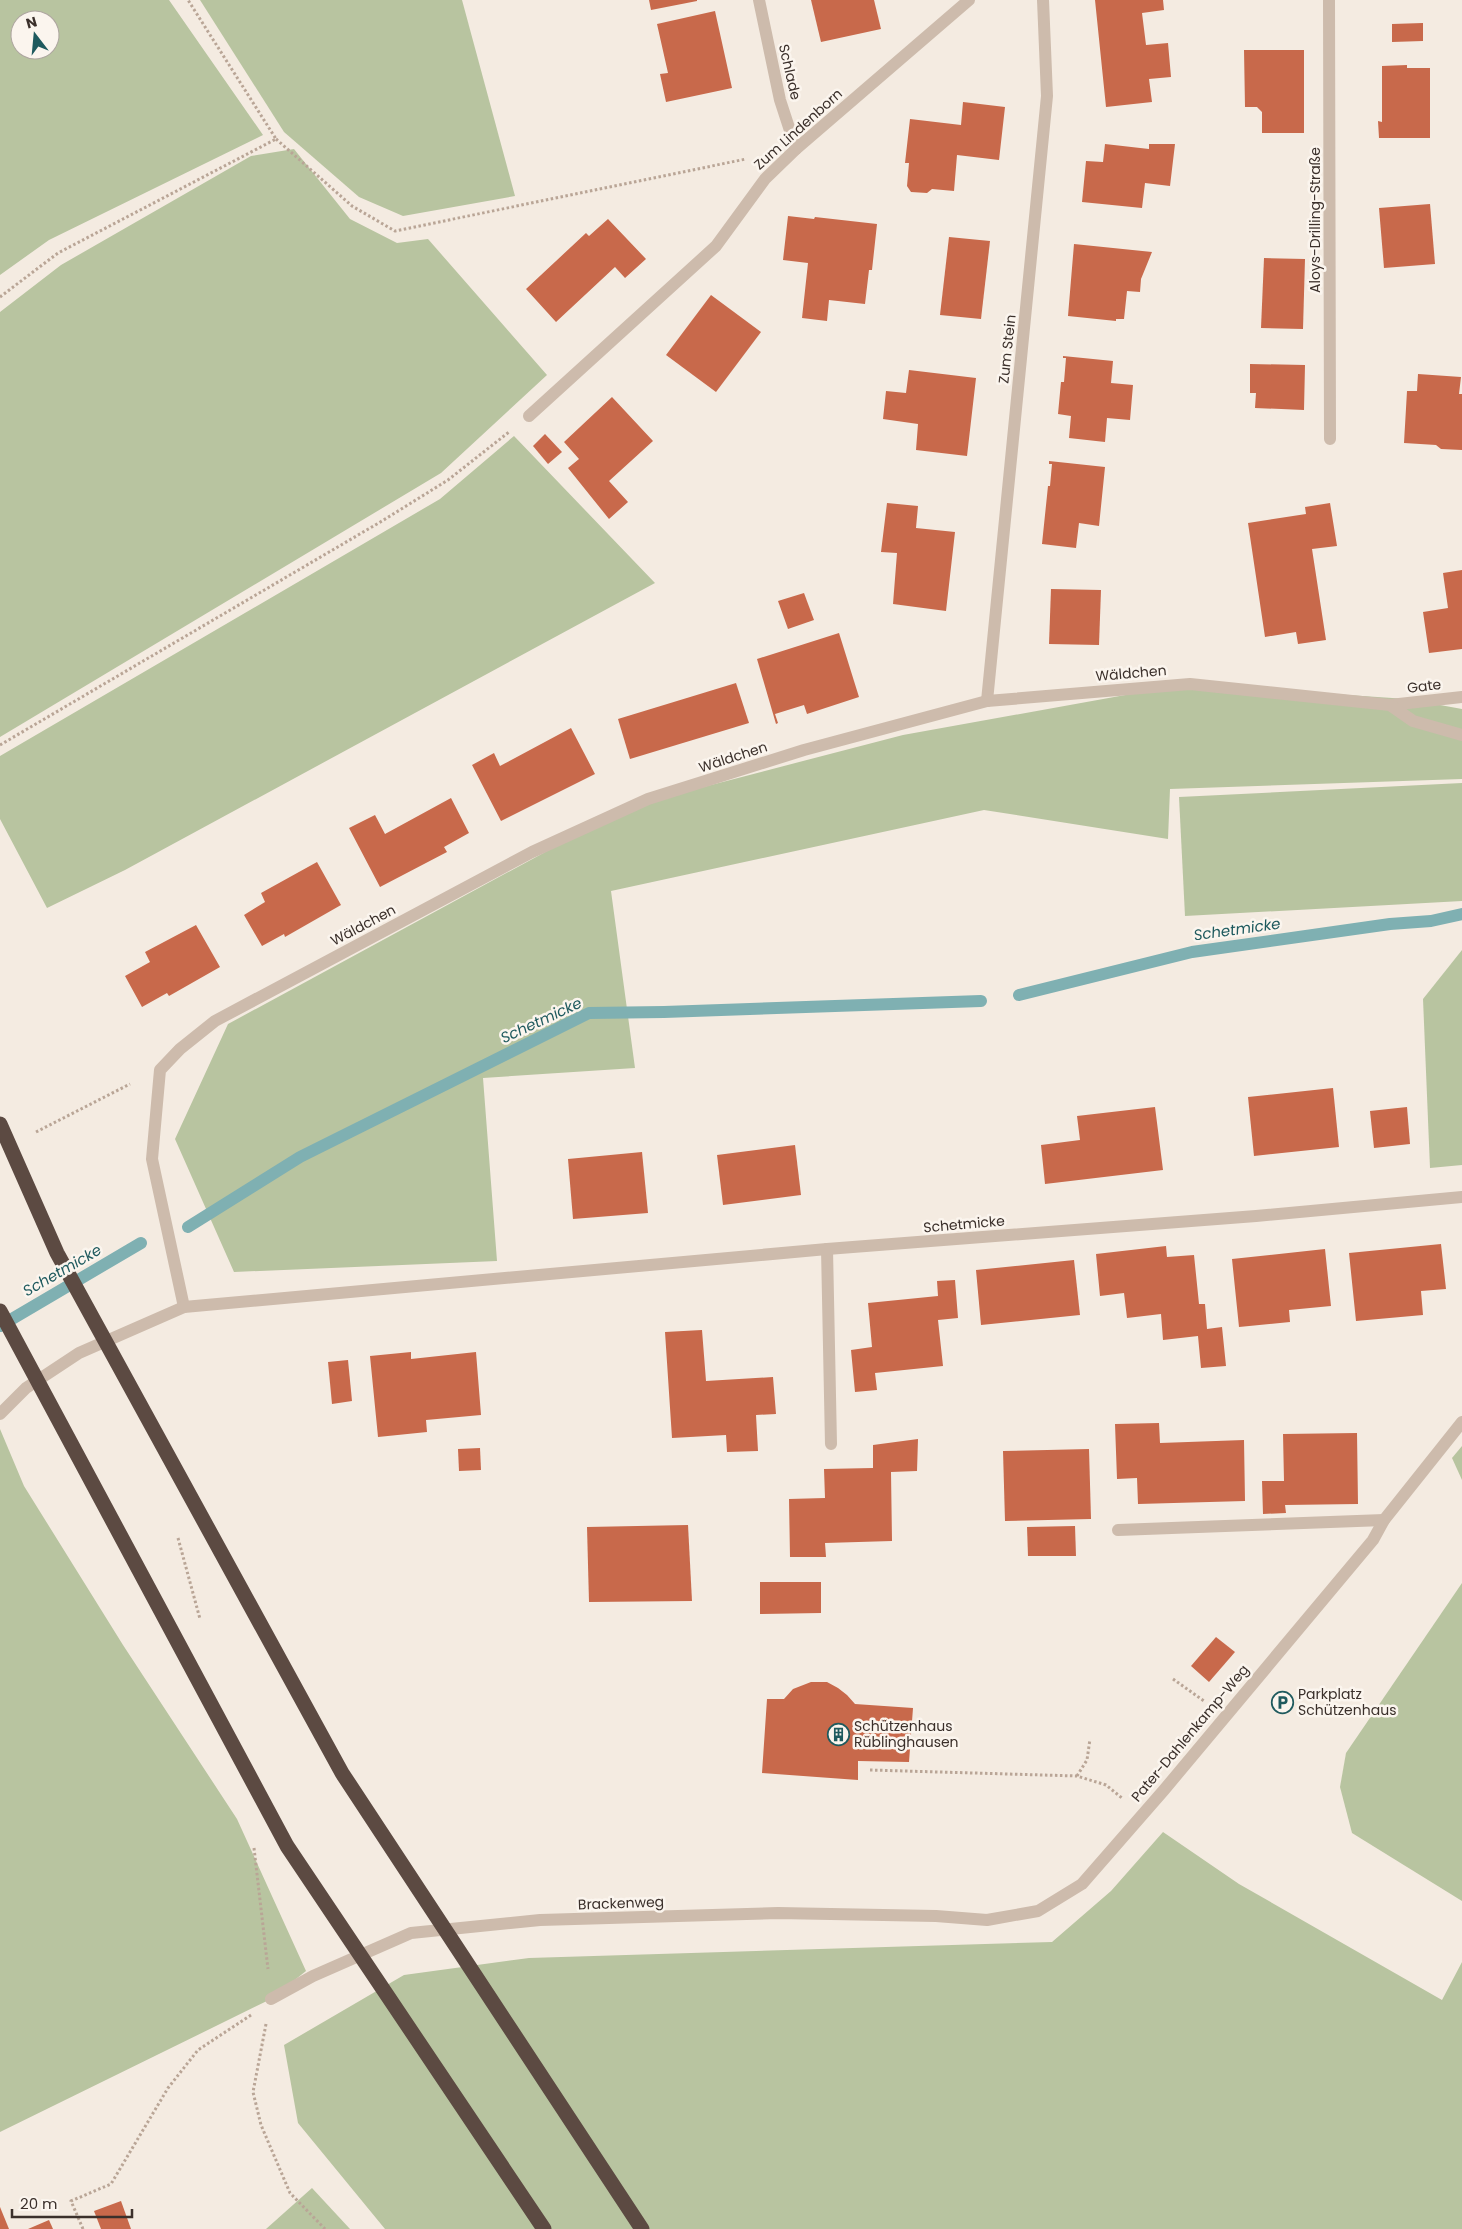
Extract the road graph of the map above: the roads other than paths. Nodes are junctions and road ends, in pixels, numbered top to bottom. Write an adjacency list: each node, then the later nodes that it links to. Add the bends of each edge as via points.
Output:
1 (759, 0): 5 (street, Schlade, via 780,100)
2 (969, 0): 5 (street, Zum Lindenborn)
3 (1043, 0): 9 (street, Zum Stein, via 1047,96)
4 (1329, 0): 7 (street, Aloys-Drilling-Straße)
5 (796, 149): 6 (street, Zum Lindenborn, via 765,179 716,246)
6 (529, 416)
7 (1330, 440)
8 (1462, 697): 10 (street, Gate)
9 (988, 701): 10 (street, Wäldchen, via 1190,684); 15 (street, Wäldchen, via 804,750 648,799 532,852 215,1021 180,1048 160,1070 152,1158)
10 (1390, 705): 11 (street, via 1412,721)
11 (1462, 735)
12 (0, 1124): 25 (highway, bridge, via 57,1253 342,1773)
13 (1462, 1197): 14 (street, Schetmicke)
14 (827, 1248): 15 (street, Schetmicke); 19 (street)
15 (184, 1308): 17 (street, Schetmicke, via 79,1353 26,1388)
16 (0, 1311): 24 (highway, bridge, via 286,1846)
17 (0, 1414)
18 (1462, 1422): 20 (street, Pater-Dahlenkamp-Weg)
19 (831, 1444)
20 (1384, 1520): 21 (street); 22 (street, Pater-Dahlenkamp-Weg, via 1373,1540 1082,1884 1038,1911)
21 (1118, 1530)
22 (987, 1920): 23 (street, Brackenweg, via 778,1913 540,1920 411,1933 313,1976)
23 (271, 1999)
24 (544, 2229)
25 (642, 2229)

